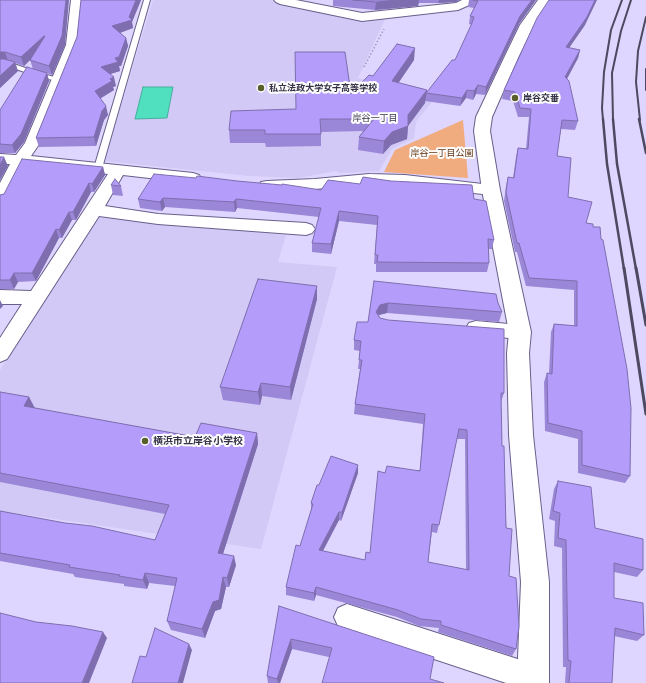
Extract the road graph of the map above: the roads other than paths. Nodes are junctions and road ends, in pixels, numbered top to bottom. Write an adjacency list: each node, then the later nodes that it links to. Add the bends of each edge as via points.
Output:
1 (77, 0): 7 (street, via 72,45)
2 (147, 0): 10 (lane)
3 (472, 0): 5 (street, via 458,6 362,17)
4 (544, 0): 14 (street, via 527,25 484,117 482,131)
5 (286, 1)
6 (0, 65): 7 (lane, via 8,64)
7 (59, 79): 9 (street, via 32,143)
8 (0, 159): 9 (street)
9 (20, 160): 10 (street); 15 (street)
10 (98, 168): 11 (street)
11 (118, 170): 12 (street); 16 (street)
12 (210, 180)
13 (255, 185): 14 (street, via 286,186 369,179 405,180)
14 (491, 190): 21 (street)
15 (0, 198)
16 (94, 210): 17 (street, via 158,219); 19 (street)
17 (306, 229)
18 (0, 297): 19 (street)
19 (36, 298): 22 (street)
20 (457, 327): 21 (street)
21 (520, 332): 24 (street, via 518,353 521,435 534,582)
22 (0, 354)
23 (347, 617): 24 (street)
24 (533, 681)

